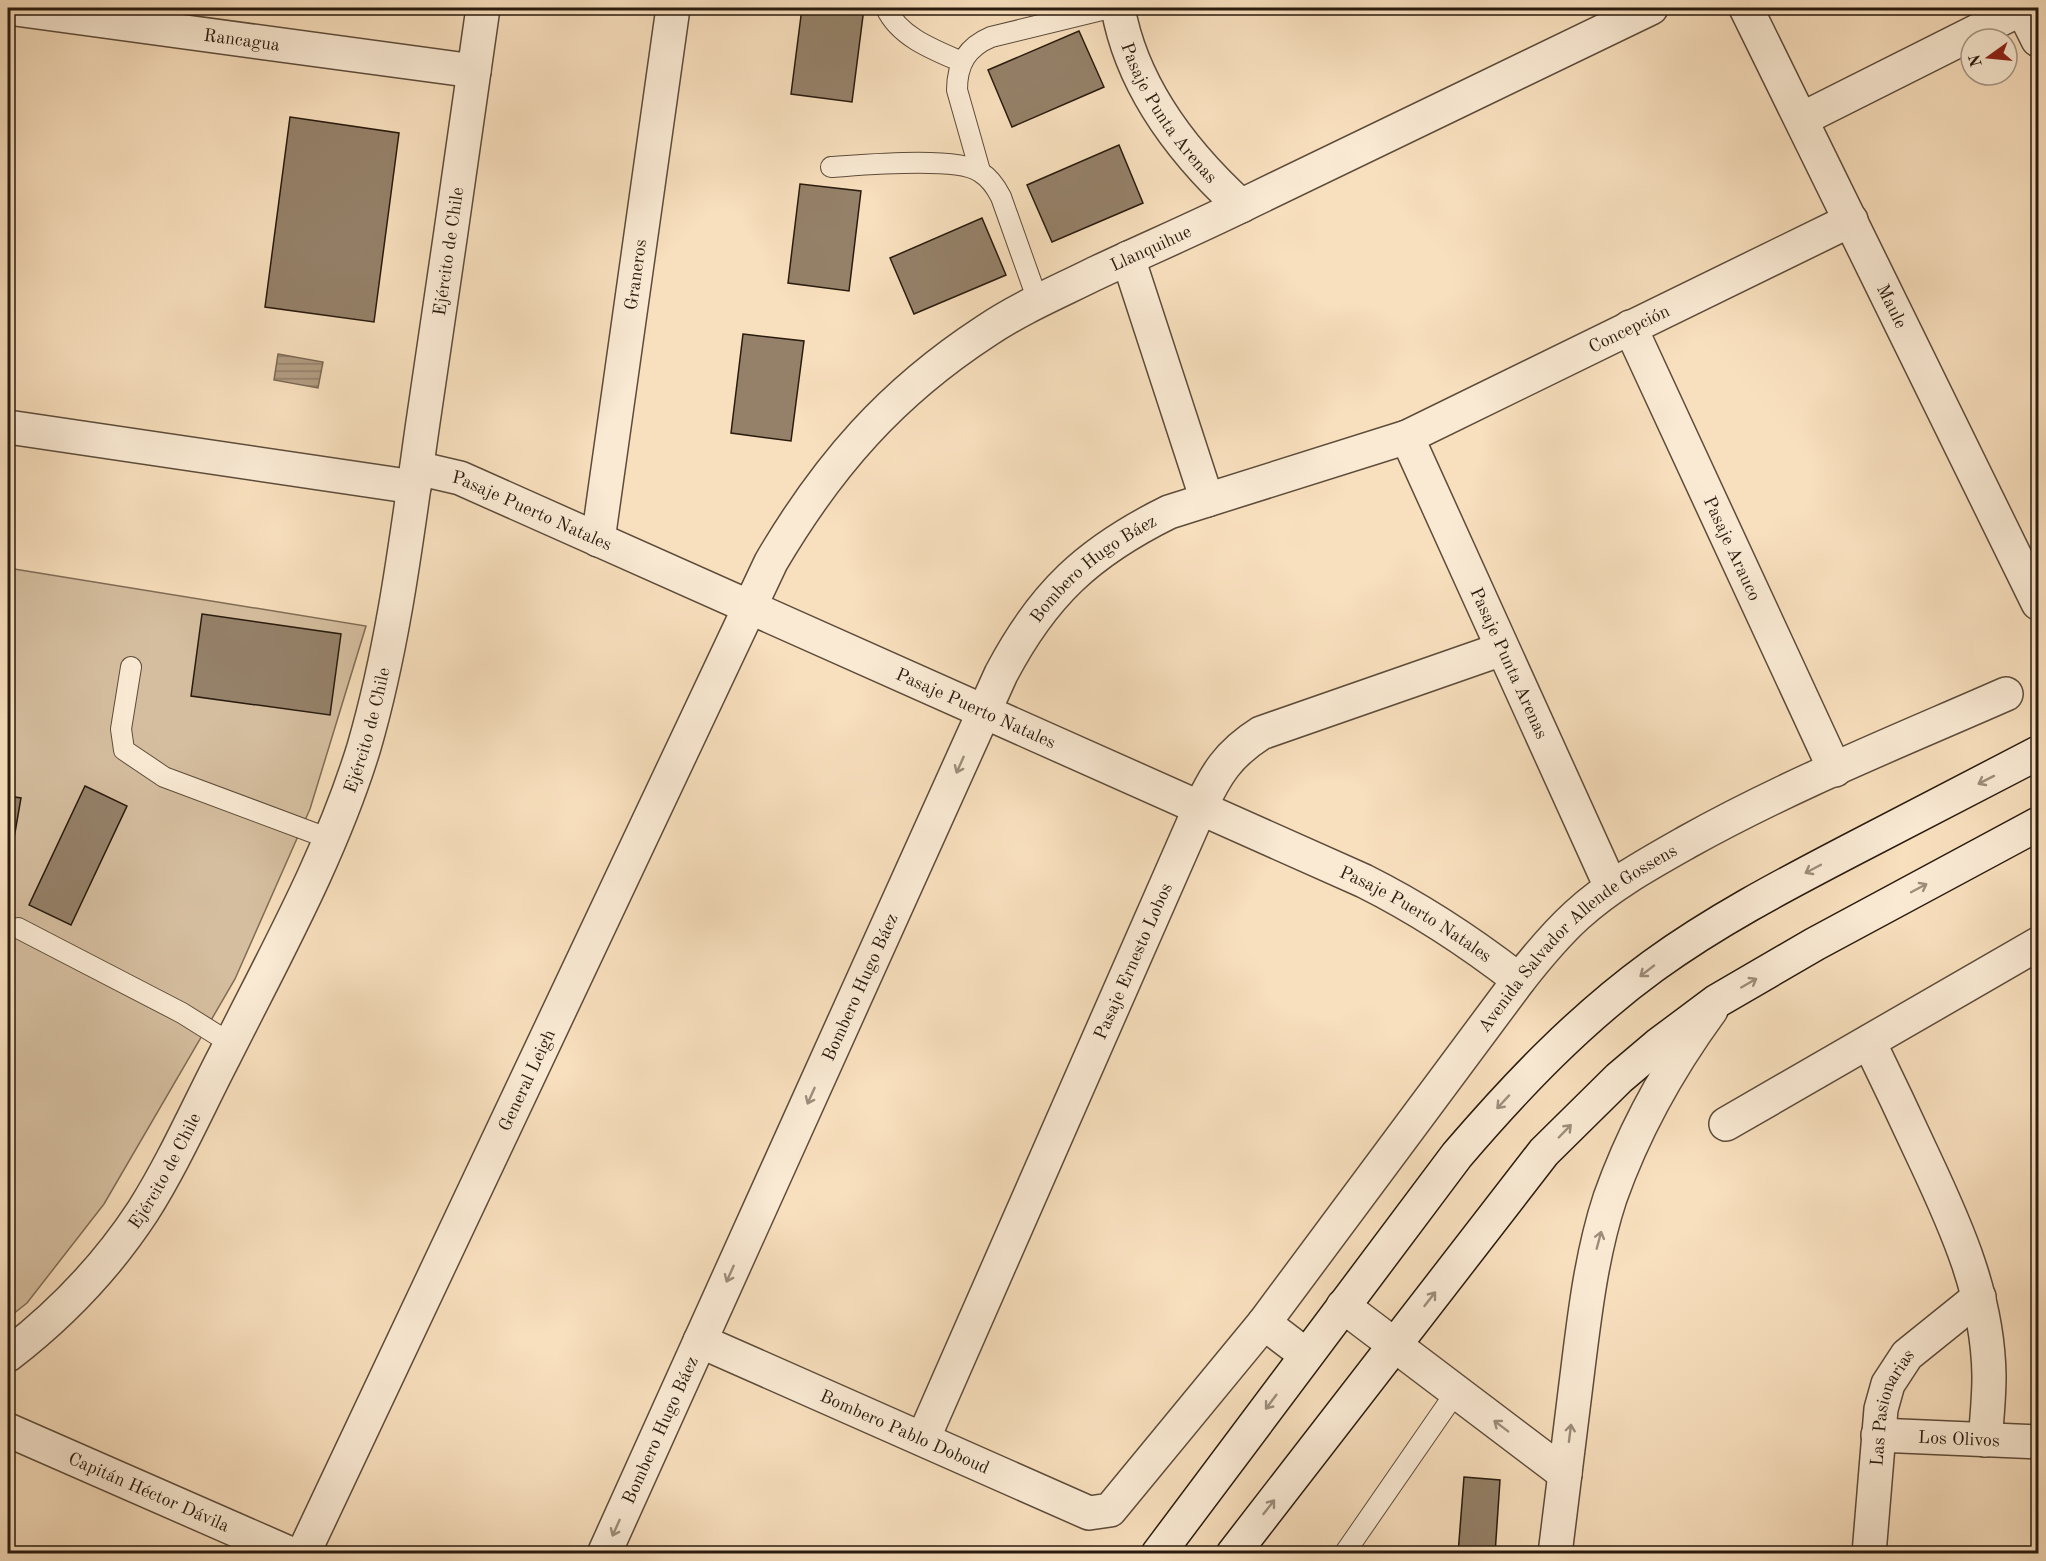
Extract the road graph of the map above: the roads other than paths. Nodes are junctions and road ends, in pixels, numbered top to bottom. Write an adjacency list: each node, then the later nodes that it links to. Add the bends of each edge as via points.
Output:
1 (8, 8): 10 (street, Rancagua)
2 (483, 8): 13 (street, Ejército de Chile)
3 (673, 8): 26 (street, Graneros)
4 (886, 8): 12 (lane, via 917,42)
5 (1110, 8): 12 (lane, via 979,42)
6 (1118, 8): 17 (street, Pasaje Punta Arenas, via 1122,30 1151,97 1189,154)
7 (1651, 8): 17 (street, Llanquihue)
8 (1746, 8): 14 (street, Maule)
9 (2022, 8): 11 (street); 14 (street)
10 (168, 19): 13 (street, Rancagua)
11 (2038, 40)
12 (962, 62): 16 (lane, via 957,90)
13 (474, 71): 24 (street, Ejército de Chile)
14 (1802, 119): 18 (street, Maule)
15 (831, 167): 16 (lane, via 894,163 959,165)
16 (980, 171): 20 (lane, via 1001,197)
17 (1241, 206): 19 (street, Llanquihue)
18 (1851, 220): 21 (street, Concepción); 27 (street, Maule)
19 (1128, 258): 20 (street, Llanquihue); 25 (street)
20 (1038, 301): 28 (street, Llanquihue, via 941,362 857,440 796,519)
21 (1630, 327): 23 (street, Concepción); 34 (street, Pasaje Arauco)
22 (8, 427): 24 (street, Pasaje Puerto Natales)
23 (1407, 437): 25 (street, Concepción); 29 (street, Pasaje Punta Arenas)
24 (416, 477): 26 (street, Pasaje Puerto Natales, via 460,478); 37 (street, Ejército de Chile, via 376,704)
25 (1207, 500): 32 (street, Bombero Hugo Báez, via 1169,512 1133,530 1069,577 1019,639)
26 (598, 540): 28 (street, Pasaje Puerto Natales)
27 (2038, 603)
28 (749, 608): 32 (street, Pasaje Puerto Natales); 62 (street, General Leigh)
29 (1502, 649): 35 (street, Pasaje Ernesto Lobos, via 1261,734 1226,761); 38 (street, Pasaje Punta Arenas)
30 (131, 667): 37 (lane, via 121,729 124,750 164,777)
31 (2006, 694): 34 (street, Avenida Salvador Allende Gossens)
32 (984, 712): 35 (street, Pasaje Puerto Natales); 49 (street, Bombero Hugo Báez, one-way to 49)
33 (2038, 753): 47 (street, one-way to 47, via 1779,887 1653,966 1603,1006 1500,1105)
34 (1835, 770): 38 (street, Avenida Salvador Allende Gossens, via 1709,830)
35 (1200, 808): 41 (street, Pasaje Puerto Natales, via 1399,899 1468,941); 56 (street, Pasaje Ernesto Lobos)
36 (2038, 824): 42 (street, one-way to 36)
37 (330, 839): 44 (street, Ejército de Chile)
38 (1611, 887): 41 (street, Avenida Salvador Allende Gossens, via 1546,946)
39 (18, 928): 44 (lane, via 182,1013)
40 (2038, 944): 43 (street)
41 (1519, 980): 48 (street, Avenida Salvador Allende Gossens)
42 (1717, 1001): 50 (street, one-way to 42, via 1544,1152 1618,1078); 59 (street, one-way to 42, via 1595,1255 1610,1200 1654,1096)
43 (1869, 1042): 45 (street); 46 (street, via 1956,1225)
44 (230, 1043): 51 (street, Ejército de Chile, via 171,1162 130,1229 73,1298)
45 (1726, 1124)
46 (1978, 1297): 55 (street, Las Pasionarias, via 1907,1355 1888,1384); 57 (street, via 1989,1375)
47 (1343, 1306): 50 (street); 52 (street)
48 (1263, 1323): 52 (street); 60 (street, Avenida Salvador Allende Gossens)
49 (700, 1341): 56 (street, Bombero Pablo Doboud); 63 (street, Bombero Hugo Báez, one-way to 63)
50 (1394, 1346): 53 (street); 65 (street, one-way to 50)
51 (8, 1355)
52 (1306, 1355): 64 (street, one-way to 64)
53 (1456, 1392): 59 (street, one-way to 53); 66 (lane)
54 (8, 1430): 61 (street, Capitán Héctor Dávila)
55 (1878, 1435): 57 (street, Los Olivos); 68 (street, Las Pasionarias)
56 (923, 1439): 60 (street, Bombero Pablo Doboud, via 1089,1513)
57 (1985, 1440): 58 (street, Los Olivos)
58 (2038, 1442)
59 (1565, 1474): 67 (street)
60 (1110, 1510)
61 (291, 1554)
62 (303, 1554)
63 (604, 1554)
64 (1158, 1554)
65 (1233, 1554)
66 (1344, 1554)
67 (1555, 1554)
68 (1869, 1554)

